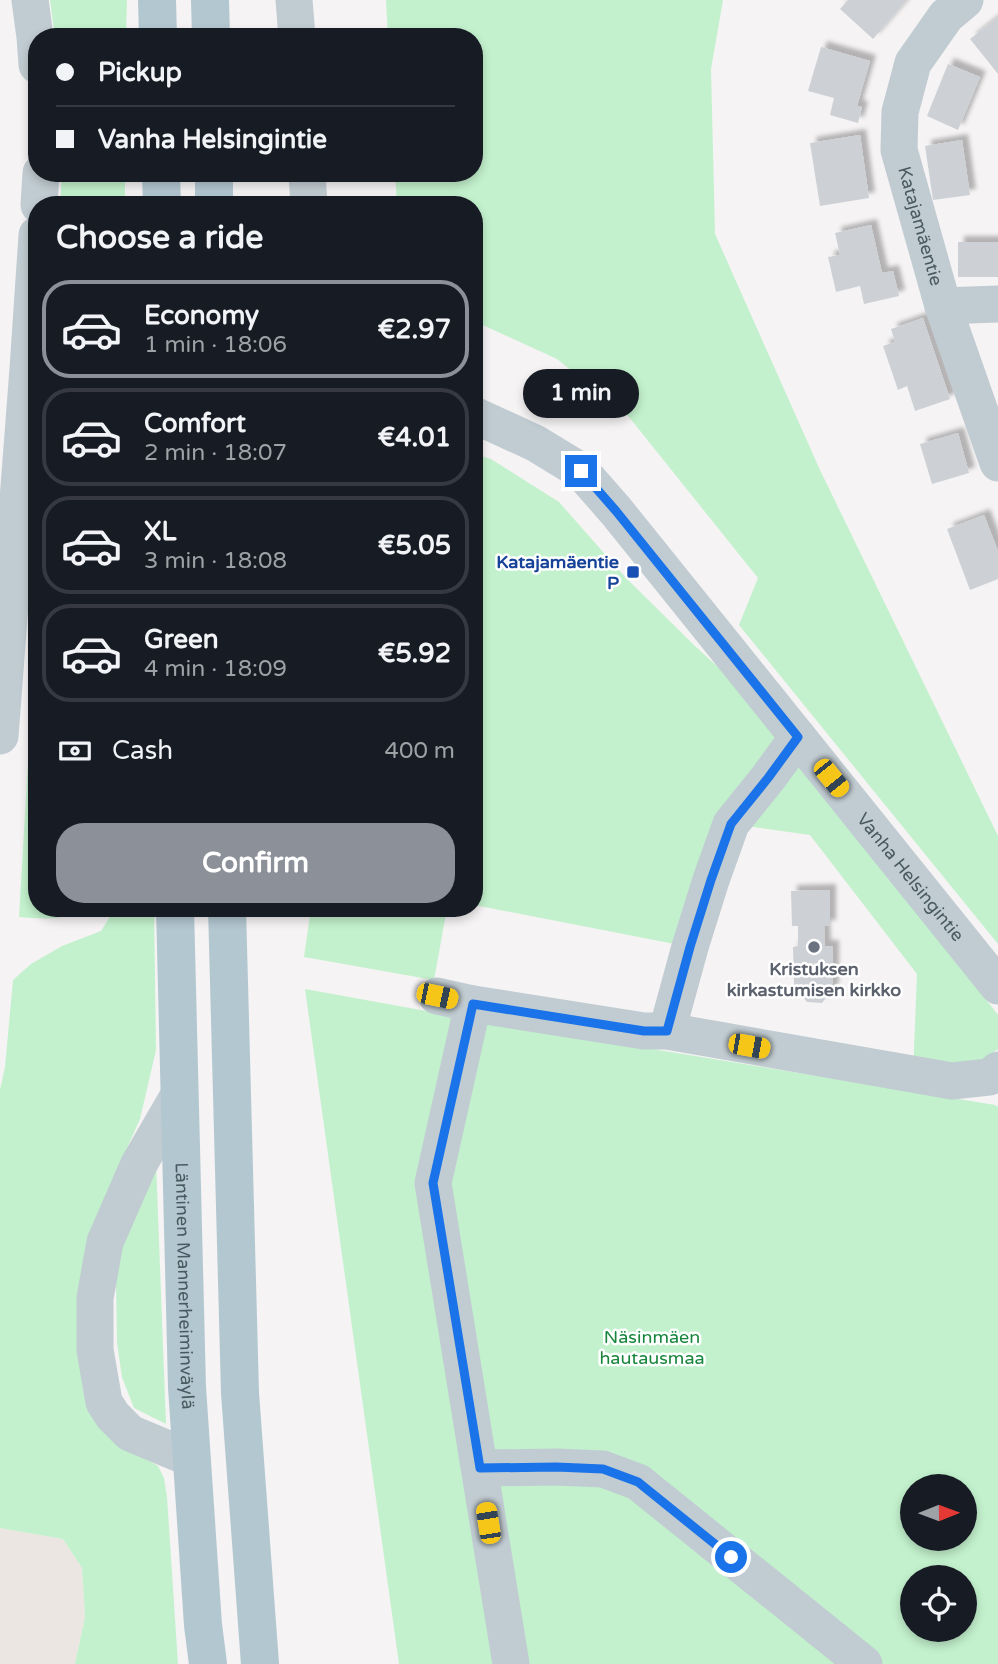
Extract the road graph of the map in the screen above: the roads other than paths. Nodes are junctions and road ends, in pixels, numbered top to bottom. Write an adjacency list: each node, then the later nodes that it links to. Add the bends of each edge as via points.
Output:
1 (30, 0): 6 (street)
2 (157, 0): 7 (main road)
3 (210, 0): 8 (main road)
4 (294, 0): 9 (street)
5 (965, 0): 12 (street, Katajamäentie, via 946,16 913,63 900,111 899,150)
6 (34, 28)
7 (158, 28)
8 (211, 28)
9 (296, 28)
10 (28, 287): 13 (street)
11 (998, 304): 12 (street)
12 (943, 306): 15 (street, Katajamäentie)
13 (14, 368): 16 (street)
14 (483, 419): 17 (street, Vanha Helsingintie, via 581,471)
15 (998, 463)
16 (0, 736)
17 (798, 737): 20 (street, Vanha Helsingintie); 23 (street, via 731,824)
18 (175, 917): 25 (main road, Läntinen Mannerheiminväylä)
19 (227, 917): 29 (main road, via 240,1393)
20 (998, 985)
21 (437, 996): 22 (street)
22 (473, 1004): 23 (street); 27 (street, via 433,1183)
23 (667, 1031): 24 (street, via 952,1081 989,1077)
24 (998, 1070)
25 (179, 1095): 26 (main road, Läntinen Mannerheiminväylä); 26 (street, via 139,1164 105,1242 95,1298 95,1350 104,1402 113,1416 130,1433)
26 (192, 1459): 28 (main road, Läntinen Mannerheiminväylä)
27 (480, 1468): 30 (street); 31 (street, via 603,1469 638,1482)
28 (208, 1664)
29 (260, 1664)
30 (511, 1664)
31 (863, 1664)

